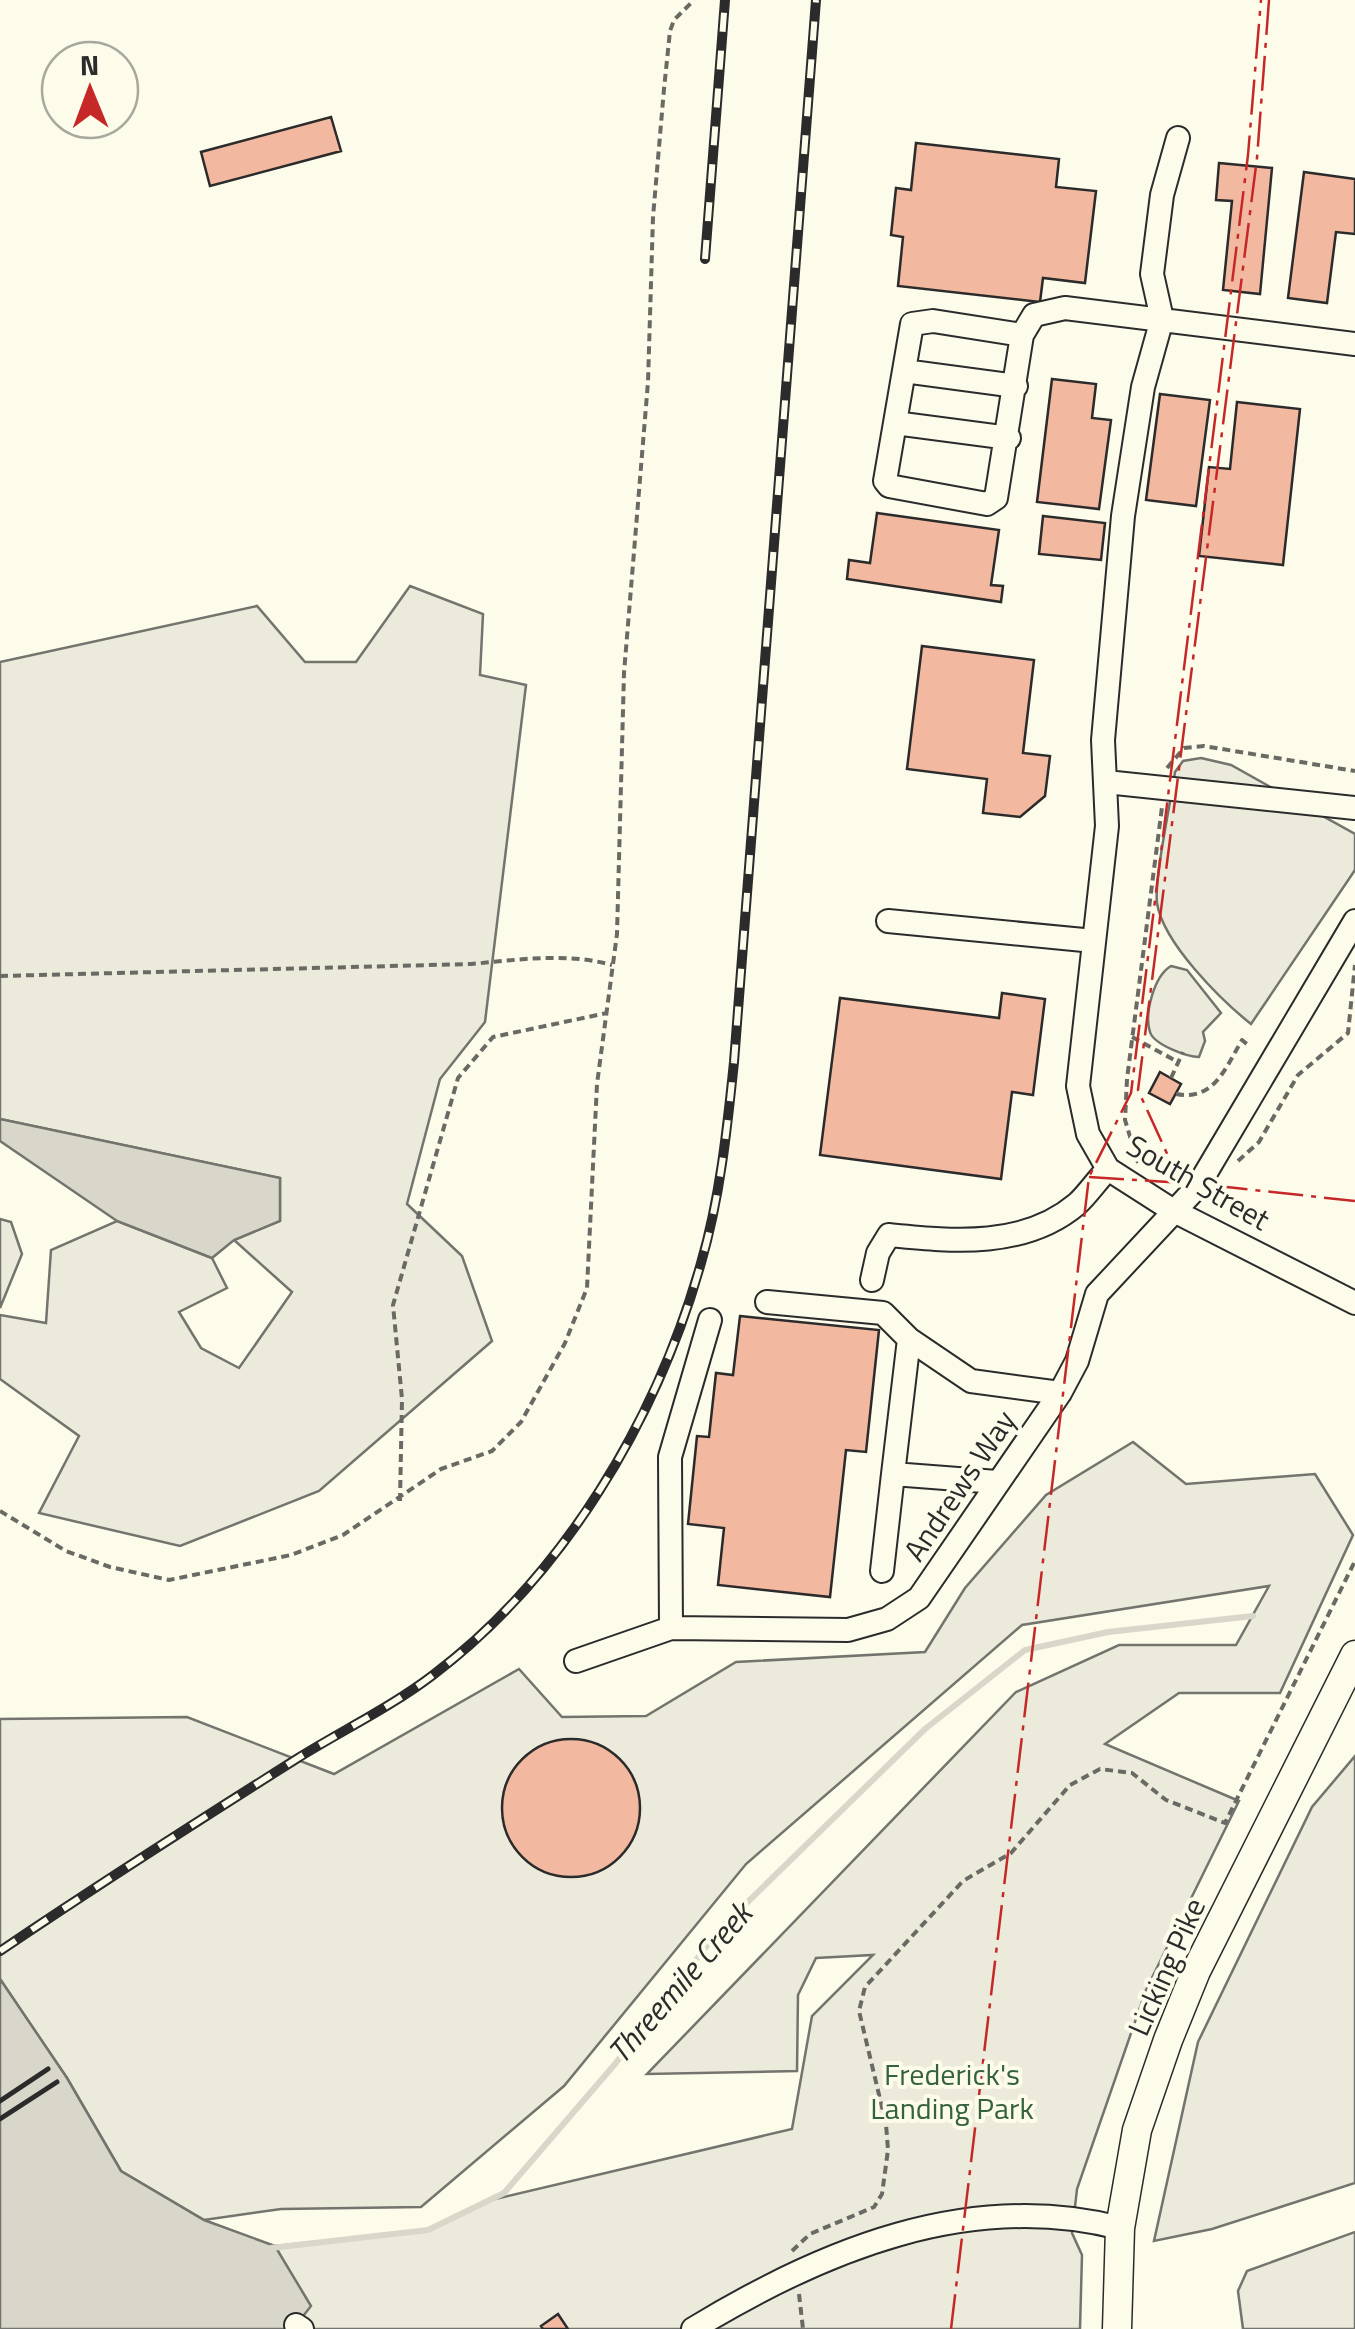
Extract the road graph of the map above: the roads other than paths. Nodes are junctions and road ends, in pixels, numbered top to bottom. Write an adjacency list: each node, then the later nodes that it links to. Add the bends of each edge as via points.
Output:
1 (1178, 138): 2 (street, via 1162,195 1152,274)
2 (1162, 320): 3 (street, via 1065,308 1034,315); 4 (street); 9 (street, South Street, via 1143,387 1123,516 1103,740)
3 (1022, 336): 5 (street, via 922,321 912,324); 6 (street)
4 (1355, 344)
5 (904, 371): 6 (street); 7 (street)
6 (1016, 386): 8 (street)
7 (895, 423): 8 (street); 8 (street, via 889,486 987,504 996,498)
8 (1008, 438)
9 (1106, 782): 10 (street); 13 (street, South Street)
10 (1355, 808)
11 (888, 920): 13 (street)
12 (1355, 921): 15 (street, Andrews Way, via 1198,1186)
13 (1094, 942): 14 (street, South Street, via 1078,1086 1088,1134)
14 (1108, 1169): 15 (street, South Street); 16 (street, via 1070,1209 1013,1235 975,1242 889,1235)
15 (1172, 1210): 18 (street, South Street); 21 (street, Andrews Way, via 1097,1294)
16 (872, 1280)
17 (767, 1302): 20 (street, via 883,1314)
18 (1355, 1303)
19 (710, 1320): 25 (street, via 670,1458)
20 (909, 1340): 21 (street, via 971,1381); 22 (street)
21 (1060, 1394): 23 (street, Andrews Way)
22 (894, 1474): 23 (street); 24 (street)
23 (997, 1482): 25 (street, Andrews Way, via 939,1575 887,1619 848,1630)
24 (882, 1570)
25 (671, 1628): 27 (street, Andrews Way)
26 (1355, 1655): 28 (main road, Licking Pike)
27 (576, 1660)
28 (1345, 1700): 29 (main road, Licking Pike, via 1196,1971 1137,2130)
29 (1120, 2228): 30 (street, via 1061,2215 987,2214 946,2222 825,2262); 31 (main road, Licking Pike)
30 (693, 2329)
31 (1117, 2329)

